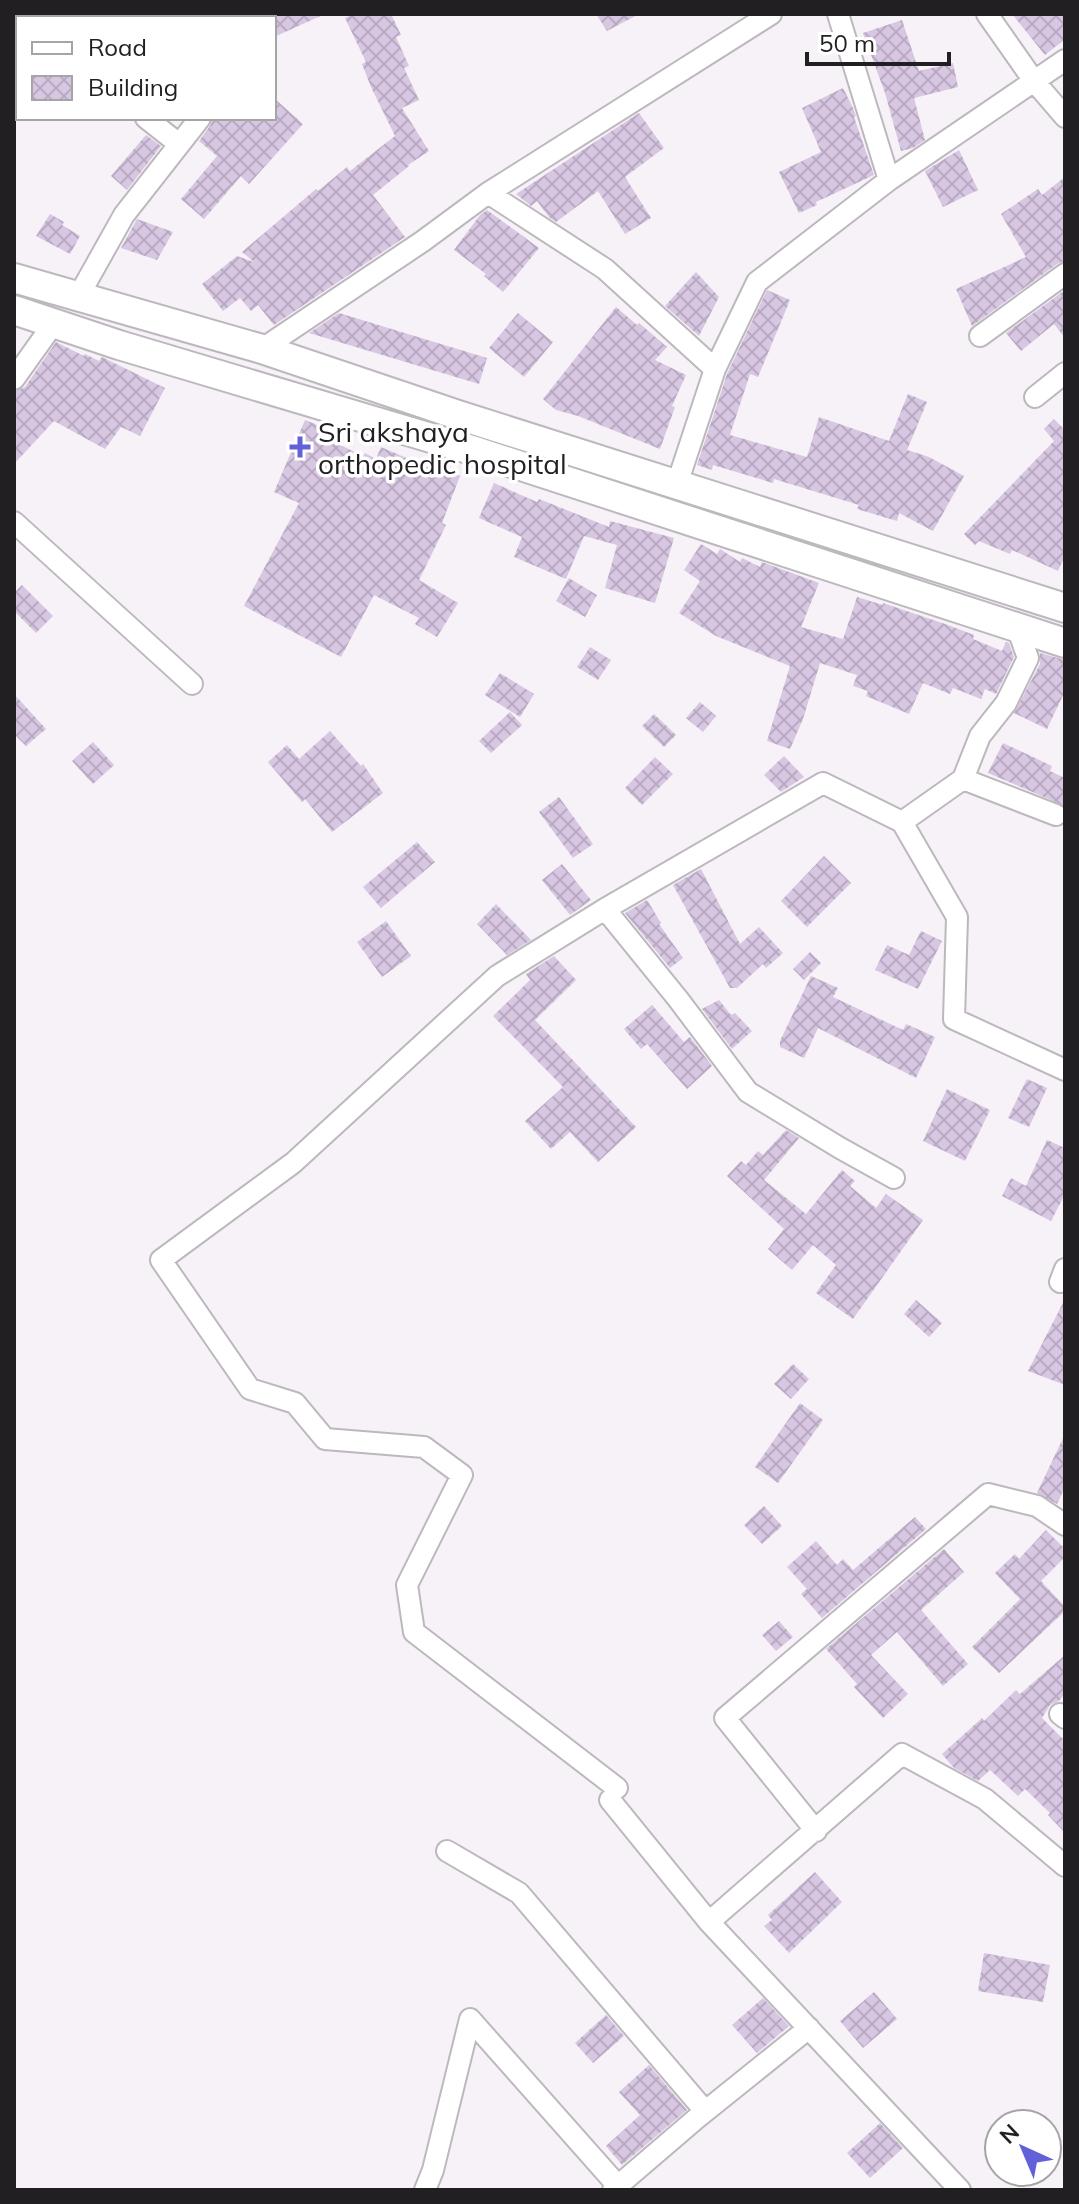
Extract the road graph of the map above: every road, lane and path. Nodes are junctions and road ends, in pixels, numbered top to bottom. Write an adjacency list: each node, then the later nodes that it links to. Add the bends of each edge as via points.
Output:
1 (771, 14): 11 (street)
2 (838, 14): 10 (street)
3 (987, 14): 5 (street)
4 (1065, 60): 5 (street)
5 (1034, 81): 6 (street); 10 (street)
6 (1065, 117)
7 (149, 120): 9 (street)
8 (198, 120): 9 (street)
9 (179, 144): 14 (street, via 124,215)
10 (889, 180): 19 (street, via 757,282)
11 (488, 193): 18 (street); 19 (street, via 605,269)
12 (1065, 274): 17 (street)
13 (14, 278): 14 (highway)
14 (78, 297): 18 (highway)
15 (14, 310): 16 (highway)
16 (54, 323): 21 (street); 26 (highway, via 452,443)
17 (980, 336)
18 (262, 349): 23 (highway)
19 (715, 369): 23 (street)
20 (1065, 373): 22 (street)
21 (14, 379)
22 (1035, 397)
23 (677, 484): 25 (highway)
24 (14, 522): 28 (street)
25 (1065, 608)
26 (1017, 627): 27 (highway); 29 (street, via 1028,658 1006,703 980,736)
27 (1065, 643)
28 (192, 684)
29 (963, 779): 30 (street); 31 (street)
30 (1056, 815)
31 (902, 822): 32 (street, via 823,783); 33 (street, via 957,917 954,1019)
32 (605, 909): 34 (street, via 748,1092); 39 (street, via 497,976 293,1163 161,1260 250,1389 295,1403 325,1439 424,1447 462,1475 407,1585 414,1632 613,1794)
33 (1065, 1070)
34 (894, 1178)
35 (1065, 1525): 36 (street, via 1037,1506 988,1494 725,1718)
36 (816, 1831): 38 (street, via 902,1754 985,1799); 39 (street)
37 (447, 1851): 41 (street, via 519,1893)
38 (1065, 1866)
39 (709, 1922): 40 (street)
40 (809, 2028): 41 (street); 44 (street)
41 (705, 2111): 42 (street)
42 (616, 2188): 43 (street, via 470,2019)
43 (425, 2190)
44 (960, 2190)

